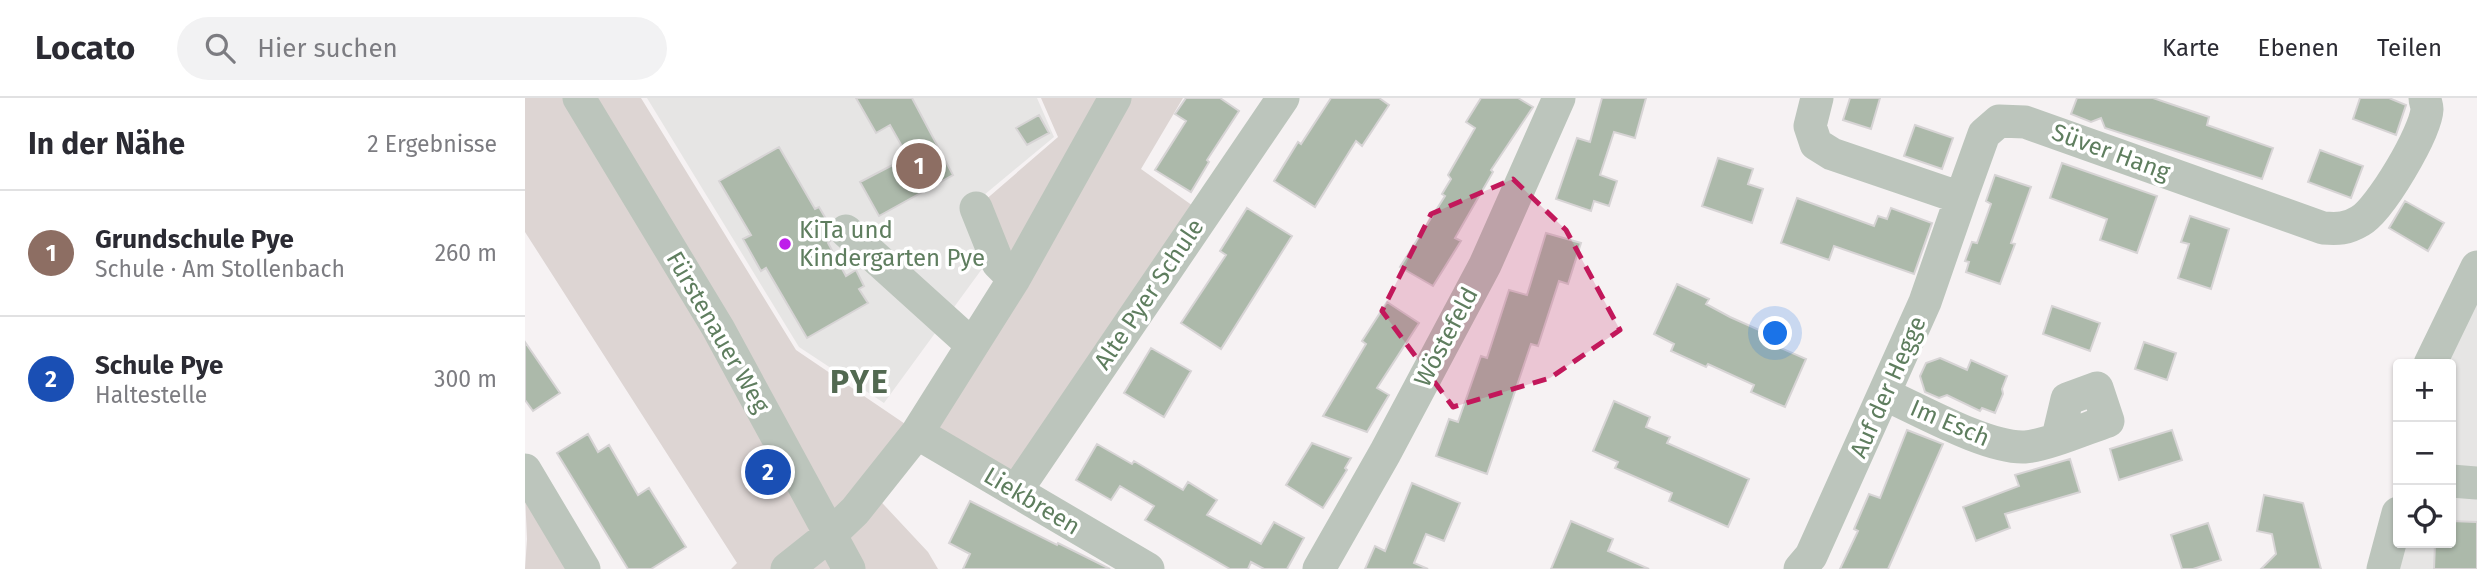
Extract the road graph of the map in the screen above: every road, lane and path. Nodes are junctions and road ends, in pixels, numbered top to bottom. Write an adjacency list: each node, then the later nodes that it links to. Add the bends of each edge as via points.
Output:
1 (579, 98): 22 (street, Fürstenauer Weg, via 718,328)
2 (1115, 98): 11 (street)
3 (1283, 98): 20 (street, Alte Pyer Schule)
4 (1559, 98): 27 (street, Wöstefeld, via 1485,265)
5 (1817, 98): 7 (street, via 1809,126 1816,145)
6 (2425, 98): 7 (street, Süver Hang, via 2427,109 2417,142 2379,203 2363,220 2343,229 2323,228 2025,122 1999,121 1984,135)
7 (1961, 198): 14 (street, Auf der Hegge, via 1925,302)
8 (976, 208): 11 (street, via 998,263)
9 (846, 231): 12 (street)
10 (2477, 267): 13 (street)
11 (1014, 279): 12 (street)
12 (971, 344): 15 (street)
13 (2432, 359)
14 (1884, 394): 16 (street, Im Esch, via 1999,444 2028,447); 28 (street, Auf der Hegge, via 1811,556)
15 (917, 433): 20 (street, Liekbreen); 22 (street, via 855,512)
16 (2058, 438)
17 (525, 470): 23 (street)
18 (2456, 481): 19 (street)
19 (2477, 483)
20 (1016, 491): 26 (street, Liekbreen)
21 (2393, 532): 29 (street)
22 (831, 534): 24 (street); 25 (street, Fürstenauer Weg)
23 (584, 569)
24 (787, 569)
25 (849, 569)
26 (1148, 569)
27 (1318, 569)
28 (1800, 569)
29 (2383, 569)

